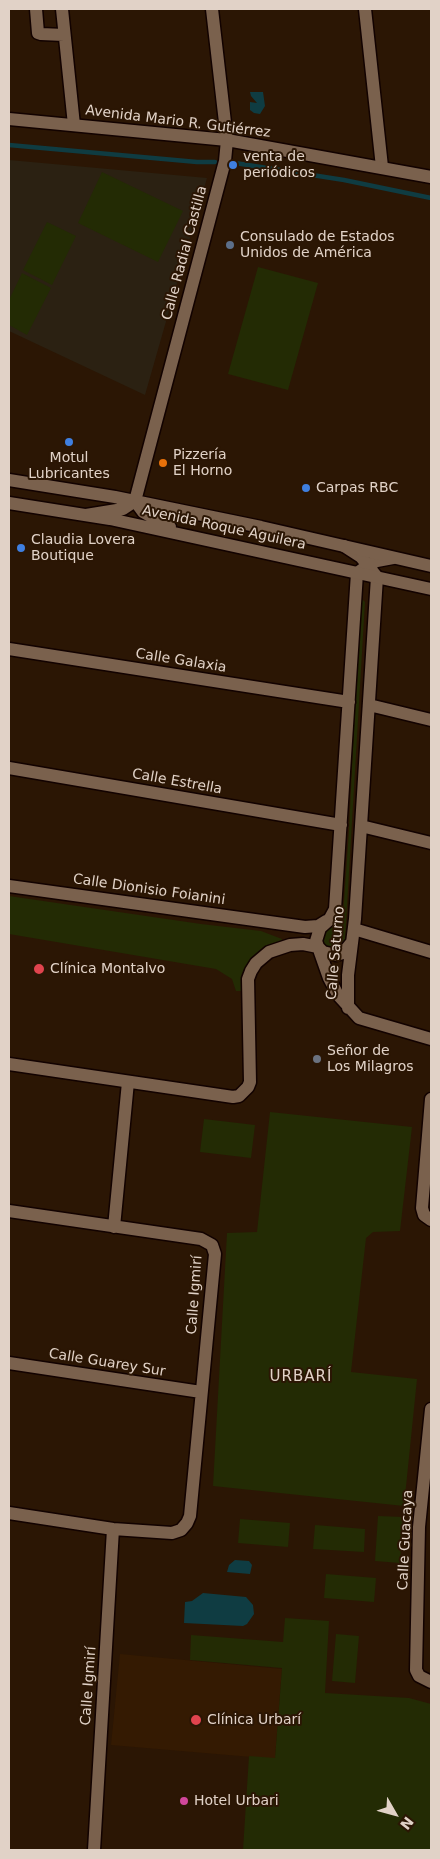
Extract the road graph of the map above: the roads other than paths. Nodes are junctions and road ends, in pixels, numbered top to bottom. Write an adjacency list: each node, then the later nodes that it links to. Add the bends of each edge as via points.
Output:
1 (36, 9): 5 (street, via 38,32)
2 (62, 9): 5 (street)
3 (212, 9): 8 (street, Calle Radial Castilla)
4 (365, 9): 9 (street)
5 (64, 35): 7 (street)
6 (9, 119): 7 (street, Avenida Mario R. Gutiérrez)
7 (74, 125): 8 (street, Avenida Mario R. Gutiérrez)
8 (227, 146): 9 (street, Avenida Mario R. Gutiérrez); 12 (street, Calle Radial Castilla)
9 (382, 167): 10 (street, Avenida Mario R. Gutiérrez)
10 (431, 177)
11 (9, 480): 12 (street, Avenida Roque Aguilera)
12 (135, 501): 14 (street, via 123,509); 15 (street, via 143,512); 16 (street, Avenida Roque Aguilera)
13 (9, 503): 14 (street, Avenida Roque Aguilera)
14 (86, 515): 15 (street, Avenida Roque Aguilera)
15 (186, 535): 20 (street, Avenida Roque Aguilera)
16 (344, 546): 17 (street, Avenida Roque Aguilera); 18 (street)
17 (398, 559): 18 (street, via 386,558); 19 (street, Avenida Roque Aguilera)
18 (368, 565): 20 (street); 21 (street)
19 (431, 566)
20 (357, 573): 21 (street, Avenida Roque Aguilera); 24 (street, Calle Saturno)
21 (377, 576): 22 (street, Avenida Roque Aguilera); 25 (street, Calle Saturno)
22 (431, 589)
23 (9, 649): 24 (street, Calle Galaxia)
24 (349, 702): 28 (street, Calle Saturno)
25 (369, 705): 26 (street); 29 (street, Calle Saturno)
26 (431, 720)
27 (9, 768): 28 (street, Calle Estrella)
28 (341, 825): 32 (street, Calle Saturno, via 335,909)
29 (361, 826): 30 (street); 34 (street, Calle Saturno)
30 (431, 843)
31 (9, 886): 33 (street, Calle Dionisio Foianini)
32 (328, 920): 33 (street, Calle Dionisio Foianini, via 318,926); 36 (street, Calle Saturno, via 317,934)
33 (282, 924): 35 (street); 36 (street, Calle Dionisio Foianini, via 297,930)
34 (353, 936): 36 (street, via 343,953 323,952); 37 (street); 38 (street, Calle Saturno)
35 (290, 945): 36 (street); 41 (street, via 269,952 256,963 248,980 250,1082 244,1092 233,1097)
36 (318, 947): 38 (street, Calle Saturno, via 329,978)
37 (431, 952)
38 (348, 1008): 39 (street, via 359,1018)
39 (431, 1039)
40 (9, 1064): 41 (street)
41 (128, 1082): 45 (street)
42 (431, 1099): 44 (street, via 422,1208 424,1215)
43 (9, 1211): 45 (street)
44 (431, 1220)
45 (114, 1227): 47 (street, Calle Igmirí, via 201,1239 212,1245 215,1254)
46 (9, 1363): 47 (street, Calle Guarey Sur)
47 (202, 1392): 50 (street, Calle Igmirí, via 187,1523 172,1533)
48 (431, 1409): 51 (street, Calle Guacaya)
49 (9, 1513): 50 (street)
50 (113, 1529): 53 (street, Calle Igmirí)
51 (425, 1529): 52 (street, Calle Guacaya, via 417,1673)
52 (431, 1682)
53 (94, 1850)

